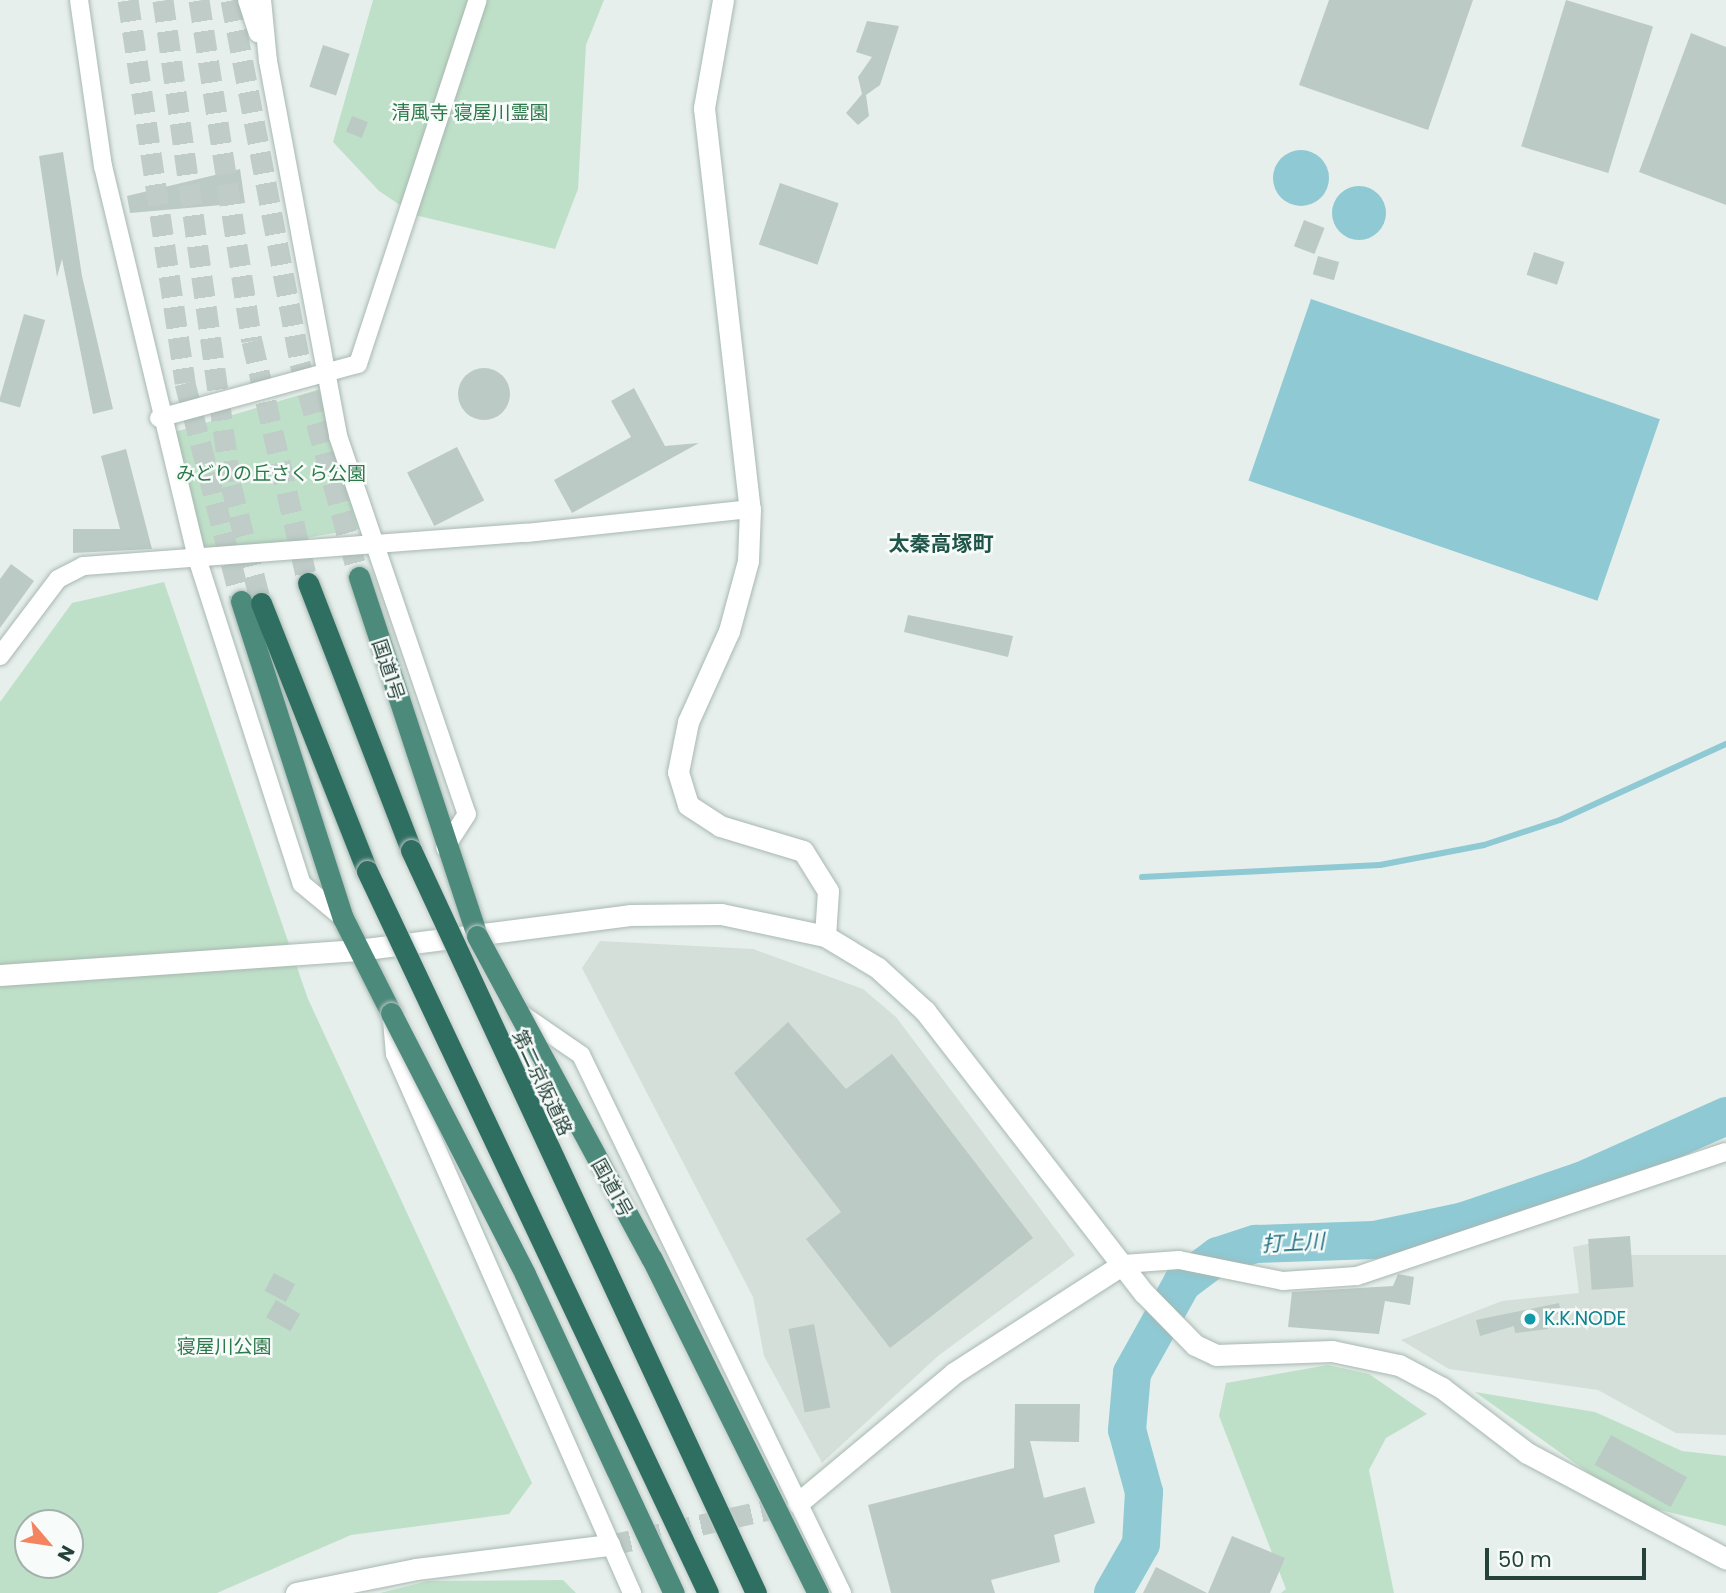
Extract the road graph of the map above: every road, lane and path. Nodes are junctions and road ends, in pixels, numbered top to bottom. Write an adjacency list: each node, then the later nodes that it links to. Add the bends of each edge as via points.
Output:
1 (79, 0): 8 (street, via 103,166)
2 (247, 0): 6 (street)
3 (262, 0): 6 (street)
4 (478, 0): 7 (street, via 358,364)
5 (723, 0): 9 (street, via 704,108)
6 (268, 61): 7 (street)
7 (326, 371): 8 (street); 10 (street, via 338,436)
8 (159, 418): 11 (street)
9 (750, 509): 10 (street); 18 (street, via 748,561 729,631 688,722 678,772 688,805 720,826 803,851 828,891)
10 (372, 543): 11 (street); 15 (street, via 467,814)
11 (198, 561): 14 (street, via 83,566 58,579); 16 (street, via 302,884)
12 (359, 577): 15 (highway, 国道1号)
13 (308, 583): 32 (highway, 第二京阪道路, bridge, via 411,850)
14 (0, 656)
15 (445, 848): 17 (highway, 国道1号)
16 (343, 918): 19 (highway); 31 (highway, bridge, via 251,602 367,871)
17 (477, 936): 18 (street, via 631,915 721,914); 19 (street); 21 (highway, 国道1号, bridge)
18 (825, 936): 24 (street, via 878,968 925,1011)
19 (358, 950): 20 (street); 22 (highway)
20 (0, 975)
21 (511, 1007): 25 (street, via 581,1055); 33 (highway, 国道1号, bridge, via 652,1259)
22 (391, 1013): 26 (street, via 395,1054); 30 (highway, bridge, via 525,1274)
23 (1726, 1152): 24 (street, via 1357,1276 1283,1281 1179,1260)
24 (1123, 1264): 25 (street, via 954,1373); 27 (street, via 1177,1332 1216,1356 1332,1351 1399,1365 1442,1388 1527,1453)
25 (797, 1503): 34 (street)
26 (610, 1545): 28 (street, via 416,1569); 29 (street)
27 (1726, 1559)
28 (296, 1593)
29 (632, 1593)
30 (674, 1593)
31 (708, 1593)
32 (756, 1593)
33 (818, 1593)
34 (842, 1593)

